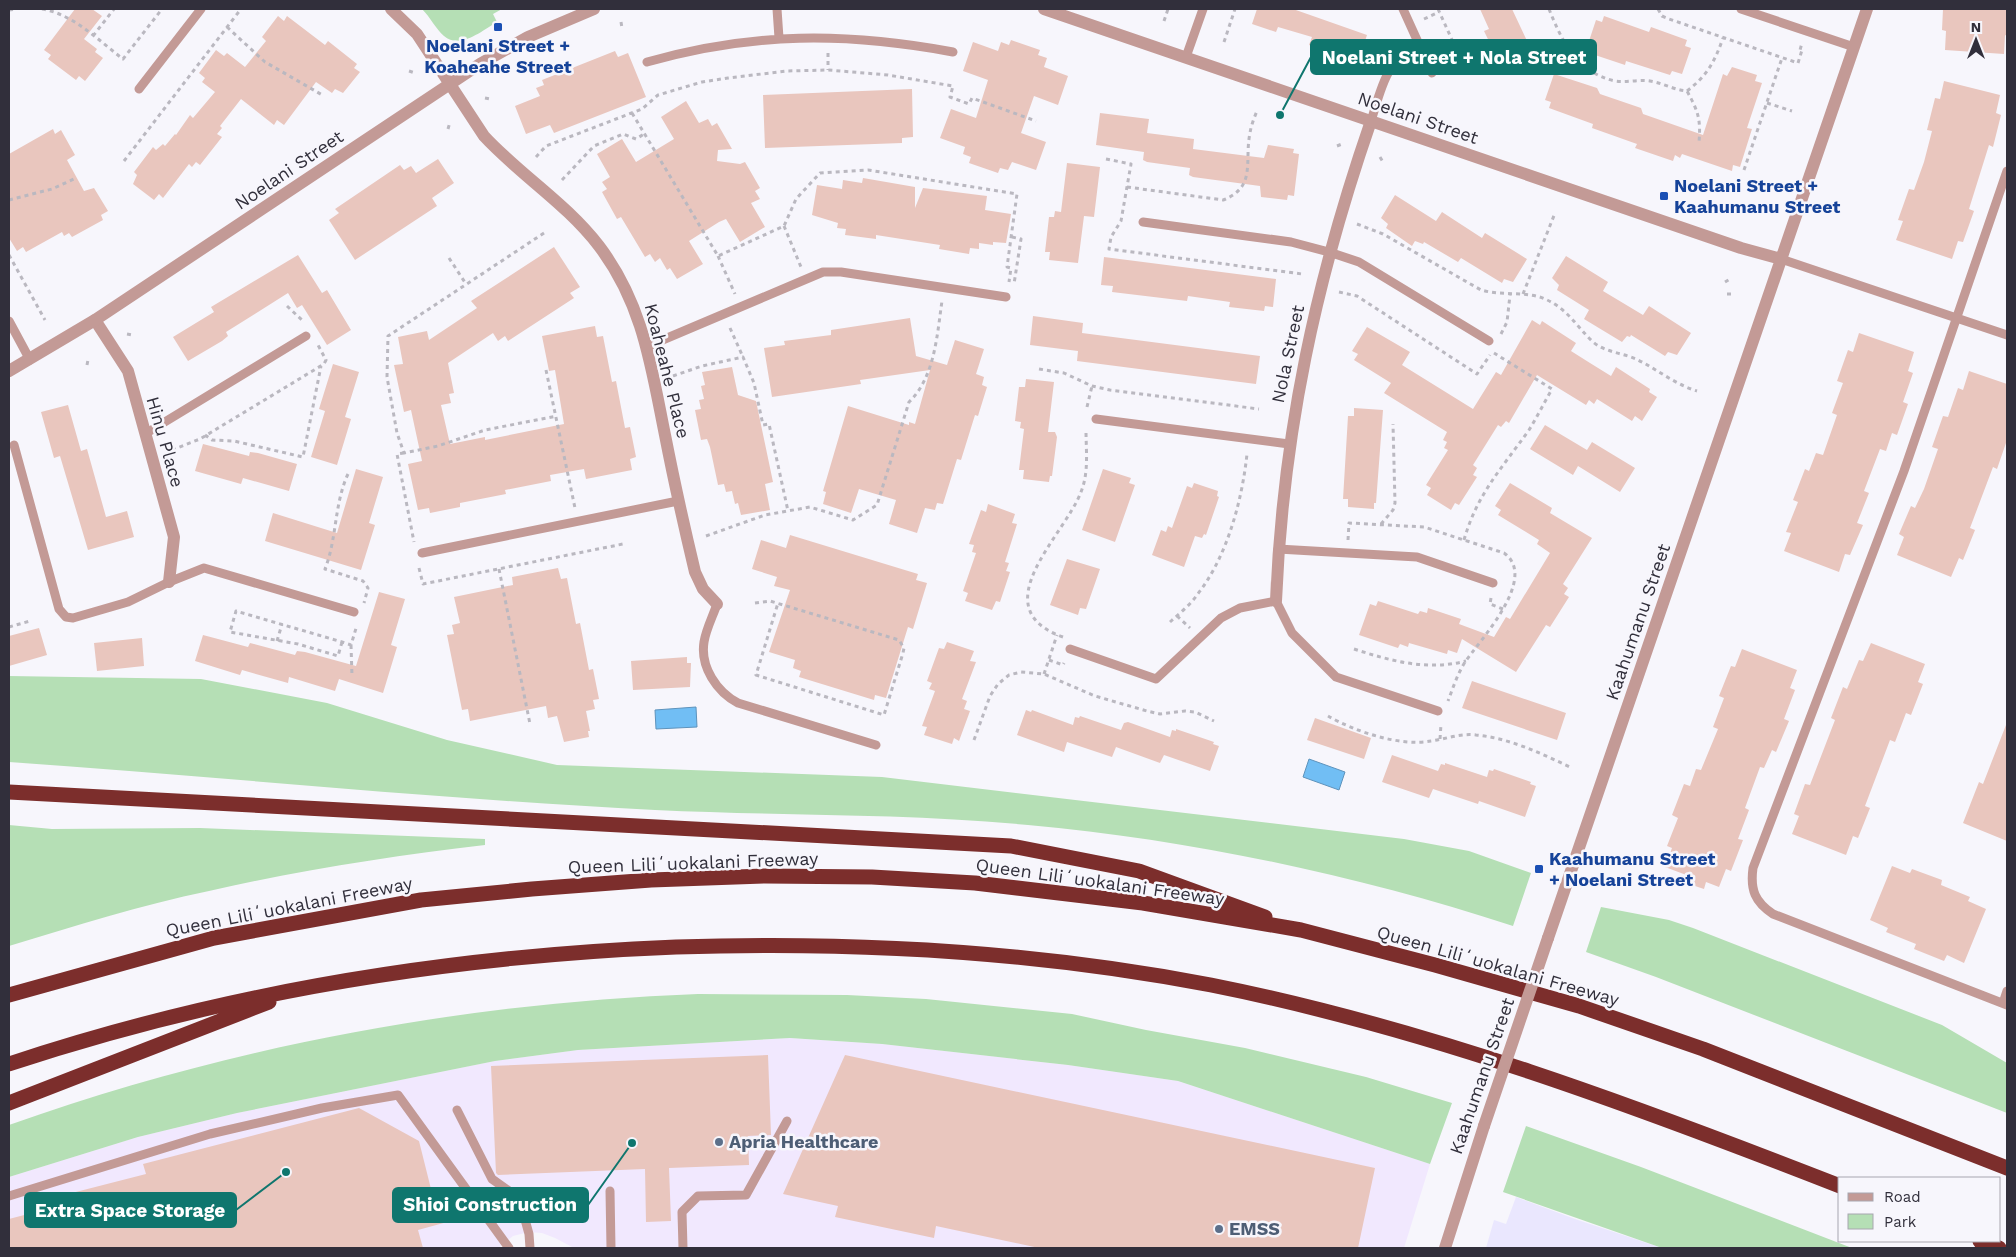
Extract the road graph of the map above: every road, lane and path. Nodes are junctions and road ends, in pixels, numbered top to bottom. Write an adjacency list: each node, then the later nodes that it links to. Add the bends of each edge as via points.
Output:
1 (16, 9): 20 (path)
2 (42, 9): 26 (path, via 61,14)
3 (114, 9): 26 (path)
4 (155, 9): 21 (path)
5 (201, 9): 46 (lane)
6 (240, 9): 24 (path)
7 (391, 9): 45 (street, Koaheahe Place, via 417,34)
8 (594, 9): 45 (street, Noelani Street, via 528,38)
9 (777, 9): 27 (lane)
10 (1044, 9): 37 (street, Noelani Street)
11 (1168, 9): 22 (path)
12 (1203, 9): 37 (lane)
13 (1235, 9): 29 (path)
14 (1403, 9): 31 (lane)
15 (1438, 9): 40 (path)
16 (1549, 9): 47 (path, via 1560,38 1593,74 1616,81 1652,82)
17 (1658, 9): 28 (path, via 1662,16)
18 (1741, 9): 32 (lane)
19 (1867, 9): 32 (street, Kaahumanu Street)
20 (9, 10)
21 (161, 10): 26 (path, via 123,59)
22 (1164, 21)
23 (621, 22): 25 (path)
24 (227, 27): 48 (path, via 265,62); 65 (path)
25 (622, 28)
26 (92, 36)
27 (779, 38): 36 (lane, via 870,39); 39 (lane, via 707,46)
28 (1723, 38): 38 (path); 47 (path, via 1708,73)
29 (1224, 42)
30 (452, 44): 33 (path)
31 (1419, 45): 44 (lane); 56 (lane, via 1395,60)
32 (1854, 47): 83 (street, Kaahumanu Street)
33 (451, 49)
34 (1802, 50): 38 (path, via 1798,63)
35 (828, 51): 41 (path)
36 (953, 52)
37 (1186, 58): 56 (street, Noelani Street)
38 (1782, 58): 51 (path)
39 (647, 62)
40 (1463, 64)
41 (828, 70): 54 (path, via 760,73 702,82 658,95); 55 (path, via 888,75 953,86 950,97 969,104 972,98)
42 (408, 72): 43 (path)
43 (415, 72)
44 (1432, 72)
45 (448, 85): 101 (street, Noelani Street); 111 (street, Koaheahe Place, via 496,149 568,210 600,247 629,294)
46 (139, 89)
47 (1687, 91): 60 (path, via 1700,121)
48 (324, 96)
49 (485, 98): 50 (path)
50 (490, 99)
51 (1767, 102): 53 (path); 67 (path)
52 (1257, 111): 71 (path, via 1250,133 1244,183 1229,198 1223,200)
53 (1792, 111)
54 (632, 113): 59 (path); 63 (path, via 546,146)
55 (1036, 121)
56 (1371, 121): 79 (street, Nola Street); 83 (street, Noelani Street)
57 (450, 122): 58 (path)
58 (448, 129)
59 (644, 134): 70 (path, via 636,139 623,134 594,146); 81 (path)
60 (1698, 142)
61 (1342, 144): 62 (path)
62 (1337, 146)
63 (536, 157)
64 (1380, 157): 66 (path)
65 (124, 161)
66 (1383, 162)
67 (1744, 170)
68 (2007, 170): 99 (lane)
69 (74, 179): 72 (path, via 52,189)
70 (562, 180)
71 (1127, 187)
72 (9, 200)
73 (1554, 213): 91 (path)
74 (1143, 222): 79 (lane, via 1291,242)
75 (1357, 224): 94 (path, via 1383,234 1469,285)
76 (784, 226): 78 (path, via 796,199 820,173 868,170 1016,194); 81 (path); 84 (path)
77 (544, 233): 89 (path)
78 (1012, 237): 78 (path, via 1007,267 1011,268 1008,286 1014,286 1020,239)
79 (1329, 252): 110 (lane, via 1359,262); 127 (street, Nola Street, via 1306,350)
80 (9, 255): 100 (path)
81 (718, 256): 95 (path)
82 (449, 258): 89 (path)
83 (1781, 259): 99 (lane); 204 (street, Kaahumanu Street, bridge)
84 (802, 267)
85 (1290, 273): 86 (path)
86 (1302, 274)
87 (1730, 279): 88 (path)
88 (1725, 282)
89 (466, 284): 131 (path, via 388,336 387,378)
90 (1339, 292): 112 (path, via 1357,296 1477,374)
91 (1523, 294): 94 (path); 120 (path, via 1550,301 1601,347 1636,359 1680,386)
92 (1727, 294): 93 (path)
93 (1733, 294)
94 (1510, 295): 108 (path, via 1507,322)
95 (736, 296)
96 (1006, 297): 111 (lane, via 823,272)
97 (942, 301): 136 (path, via 922,390 909,402 877,505 854,520 810,507)
98 (287, 306): 104 (path)
99 (1958, 318): 107 (lane); 190 (lane, via 1904,471 1753,868 1752,889 1762,907 1773,914)
100 (45, 320)
101 (95, 320): 114 (street, Noelani Street); 125 (street, Hinu Place, via 128,371)
102 (9, 321): 114 (lane)
103 (729, 326): 113 (path)
104 (307, 332): 125 (lane)
105 (127, 334): 106 (path)
106 (132, 334)
107 (2007, 335)
108 (1499, 338)
109 (315, 341): 115 (path, via 326,360)
110 (1492, 343): 112 (path)
111 (646, 347): 134 (street, Koaheahe Place)
112 (1492, 352): 139 (path, via 1552,389 1529,429 1479,500)
113 (743, 357): 119 (path); 136 (path, via 754,383 763,425 769,424)
114 (30, 360): 118 (street, Noelani Street)
115 (322, 365): 126 (path); 126 (path, via 303,457 234,441 212,440)
116 (1039, 369): 121 (path, via 1064,373 1110,390)
117 (546, 370): 122 (path)
118 (9, 371)
119 (673, 376)
120 (1697, 391)
121 (1259, 408)
122 (557, 416): 131 (path, via 485,430 438,446); 135 (path)
123 (1096, 418): 127 (lane)
124 (1392, 424): 137 (path, via 1394,503 1393,510)
125 (145, 434): 147 (street, Hinu Place, via 174,537)
126 (205, 435): 129 (path)
127 (1289, 444): 143 (street, Nola Street)
128 (14, 445): 147 (lane, via 59,610 66,617 73,618 128,602)
129 (172, 450)
130 (1087, 452): 163 (path, via 1081,492 1050,540 1030,584 1028,603 1035,621 1046,631)
131 (404, 453): 142 (path, via 397,454)
132 (1246, 467): 157 (path, via 1219,558 1197,596)
133 (348, 474): 145 (path)
134 (678, 501): 144 (lane); 152 (street, Koaheahe Place, via 695,572 703,589)
135 (575, 509)
136 (788, 511): 138 (path, via 765,515)
137 (1380, 524): 139 (path, via 1424,527); 140 (path, via 1349,523)
138 (706, 536)
139 (1464, 540): 154 (path, via 1504,553 1514,565 1513,585)
140 (1348, 541)
141 (623, 544): 146 (path)
142 (415, 545)
143 (1278, 549): 148 (lane, via 1417,556); 149 (street, Nola Street)
144 (420, 557): 146 (path, via 423,584)
145 (324, 569)
146 (499, 569): 180 (path)
147 (169, 582): 156 (lane, via 204,568)
148 (1493, 583)
149 (1276, 600): 168 (lane, via 1240,608 1221,618 1156,679); 176 (lane, via 1292,633 1336,677)
150 (755, 603): 151 (path, via 770,600)
151 (778, 603): 151 (path, via 899,640 904,648 884,715 756,675)
152 (717, 604): 183 (lane, via 704,650 709,673 729,698)
153 (1490, 604): 154 (path)
154 (1503, 610): 171 (path)
155 (236, 611): 165 (path, via 230,632)
156 (354, 612)
157 (1177, 616): 159 (path); 161 (path)
158 (30, 620): 162 (path)
159 (1170, 622)
160 (282, 624): 165 (path)
161 (1186, 624)
162 (9, 627)
163 (1057, 635): 164 (path); 170 (path)
164 (1068, 639)
165 (277, 641): 166 (path, via 338,656)
166 (342, 642)
167 (351, 645): 174 (path)
168 (1070, 649)
169 (1354, 649): 171 (path, via 1409,664 1436,666)
170 (1049, 660): 172 (path); 173 (path)
171 (1466, 661): 175 (path)
172 (1063, 665)
173 (1044, 674): 179 (path, via 1094,696 1147,711 1160,714 1195,712); 182 (path, via 1021,672 1009,675 998,684 990,696)
174 (352, 676)
175 (1446, 706)
176 (1438, 711)
177 (1328, 716): 181 (path, via 1392,740 1429,742)
178 (1442, 720): 181 (path)
179 (1214, 721)
180 (530, 724)
181 (1440, 738): 184 (path, via 1473,734 1499,738)
182 (974, 740)
183 (876, 745)
184 (1570, 768)
185 (9, 792): 186 (highway, via 1011,846 1139,872)
186 (1302, 930): 189 (highway, Queen Liliʻuokalani Freeway, via 1143,903 975,883 872,877 765,876 651,880 421,900 214,938); 195 (highway, Queen Liliʻuokalani Freeway, via 1579,1006 1702,1049)
187 (314, 985): 191 (highway, via 71,1043); 192 (highway); 196 (highway, via 500,958 724,946 920,948 1096,966 1210,985 1413,1034 1686,1125)
188 (2007, 991): 190 (lane)
189 (9, 995)
190 (2005, 1004)
191 (9, 1064)
192 (9, 1103)
193 (457, 1110): 201 (lane, via 492,1178 519,1198)
194 (787, 1121): 203 (lane, via 746,1195 698,1196 682,1212)
195 (2007, 1168)
196 (1838, 1185)
197 (610, 1191): 202 (lane)
198 (9, 1196): 200 (lane, via 210,1134 398,1094)
199 (1983, 1242): 205 (highway)
200 (509, 1248)
201 (530, 1248)
202 (611, 1248)
203 (683, 1248)
204 (1444, 1248)
205 (2000, 1248)

